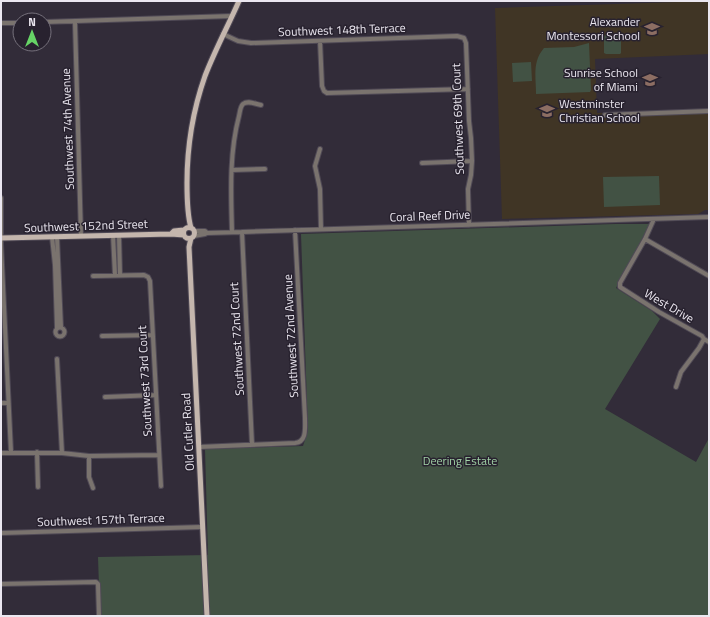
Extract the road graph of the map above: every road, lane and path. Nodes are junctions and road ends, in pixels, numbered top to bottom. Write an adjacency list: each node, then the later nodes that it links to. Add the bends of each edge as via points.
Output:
1 (239, 1): 2 (main road, Old Cutler Road)
2 (232, 16): 4 (street); 7 (main road, Old Cutler Road)
3 (52, 22): 4 (street)
4 (75, 22): 29 (street, Southwest 74th Avenue)
5 (12, 23): 6 (street)
6 (1, 24)
7 (224, 34): 9 (street, Southwest 148th Terrace, via 248,43); 27 (main road, Old Cutler Road, via 205,76 193,118 187,169)
8 (463, 38): 9 (street, Southwest 148th Terrace, via 457,36); 10 (street, Southwest 69th Court, via 466,43)
9 (320, 41): 10 (street, via 323,89 327,93)
10 (468, 89): 15 (street, Southwest 69th Court)
11 (260, 105): 18 (street, via 249,102 242,107 233,145)
12 (709, 112): 13 (street)
13 (605, 115)
14 (320, 149): 24 (street, via 315,167 320,188)
15 (472, 161): 16 (street); 22 (street, Southwest 69th Court, via 468,191)
16 (422, 163)
17 (265, 169): 18 (street)
18 (232, 170): 25 (street)
19 (1, 198): 31 (street)
20 (709, 217): 21 (street)
21 (654, 219): 22 (street, Coral Reef Drive); 32 (street)
22 (470, 225): 24 (street, Coral Reef Drive)
23 (295, 230): 24 (street, Coral Reef Drive); 26 (street, Coral Reef Drive); 47 (street, Southwest 72nd Avenue, via 304,433 302,441 295,443)
24 (321, 230)
25 (232, 232): 26 (street, Coral Reef Drive); 27 (street, Coral Reef Drive)
26 (242, 232): 47 (street, Southwest 72nd Court)
27 (189, 233): 28 (main road, Southwest 152nd Street); 48 (main road, Old Cutler Road)
28 (116, 235): 29 (main road, Southwest 152nd Street); 33 (street)
29 (81, 236): 30 (main road, Southwest 152nd Street)
30 (55, 237): 31 (main road, Southwest 152nd Street); 36 (street)
31 (1, 238): 46 (street)
32 (645, 239): 35 (street); 39 (street, West Drive, via 619,286)
33 (117, 275): 34 (street); 37 (street, Southwest 73rd Court, via 147,276 150,282)
34 (93, 276)
35 (709, 276)
36 (59, 328)
37 (153, 335): 38 (street); 43 (street, Southwest 73rd Court)
38 (102, 336)
39 (704, 339): 40 (street, West Drive); 42 (street, via 681,372)
40 (709, 342)
41 (58, 360): 52 (street)
42 (676, 387)
43 (156, 395): 44 (street); 53 (street, Southwest 73rd Court)
44 (105, 396)
45 (1, 403): 46 (street)
46 (8, 403): 50 (street)
47 (252, 444): 48 (street)
48 (199, 447): 58 (main road, Old Cutler Road)
49 (1, 452): 50 (street)
50 (11, 452): 51 (street)
51 (37, 452): 52 (street); 55 (street)
52 (62, 453): 54 (street)
53 (159, 455): 54 (street); 56 (street, Southwest 73rd Court)
54 (89, 456): 57 (street, via 89,477)
55 (38, 486)
56 (160, 486)
57 (93, 488)
58 (202, 527): 59 (street, Southwest 157th Terrace); 62 (main road, Old Cutler Road)
59 (1, 533)
60 (1, 584): 61 (street, via 96,582)
61 (99, 616)
62 (207, 616)

